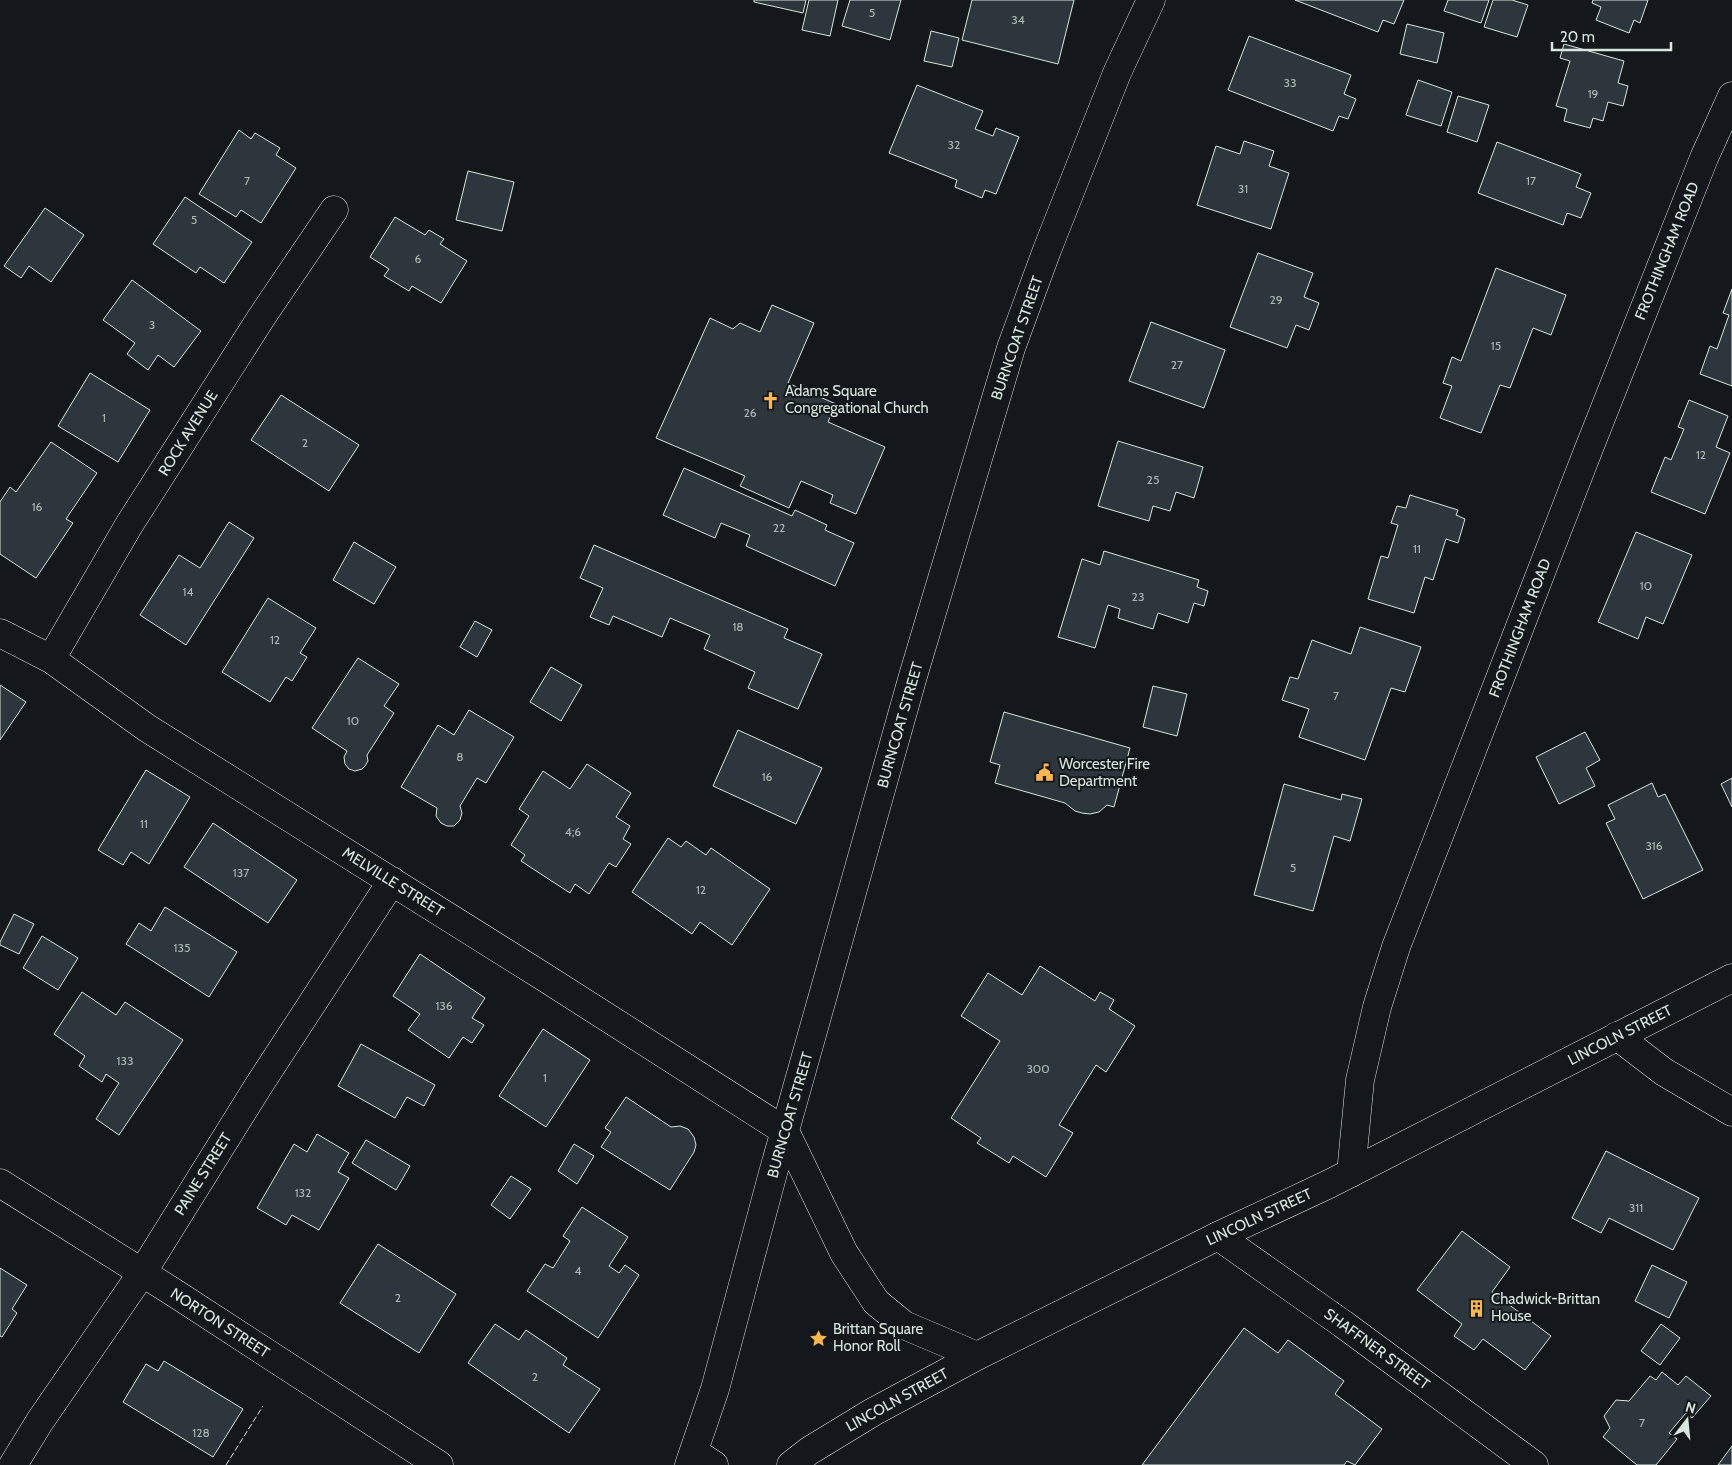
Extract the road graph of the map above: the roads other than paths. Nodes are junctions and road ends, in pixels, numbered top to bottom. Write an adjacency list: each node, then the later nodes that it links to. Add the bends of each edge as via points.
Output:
1 (1151, 0): 10 (street, BURNCOAT STREET, via 1117,74 1011,348 916,667)
2 (1732, 96): 11 (street, FROTHINGHAM ROAD, via 1586,456 1396,947 1377,1007 1360,1080)
3 (334, 210): 5 (street, ROCK AVENUE, via 261,318 130,525)
4 (0, 633): 5 (street, MELVILLE STREET)
5 (51, 660): 6 (street, MELVILLE STREET, via 147,728)
6 (392, 881): 10 (street, MELVILLE STREET); 14 (street, PAINE STREET)
7 (1732, 978): 8 (street, LINCOLN STREET)
8 (1617, 1036): 9 (street, via 1664,1072); 11 (street, LINCOLN STREET)
9 (1732, 1112)
10 (785, 1131): 15 (street, via 844,1253 876,1302 904,1325); 16 (street, BURNCOAT STREET)
11 (1351, 1173): 13 (street, LINCOLN STREET)
12 (0, 1183): 14 (street, NORTON STREET)
13 (1218, 1236): 15 (street, LINCOLN STREET); 20 (street, SHAFFNER STREET)
14 (142, 1272): 17 (street, PAINE STREET); 18 (street, NORTON STREET)
15 (976, 1356): 19 (street, LINCOLN STREET, via 873,1412)
16 (699, 1461)
17 (13, 1465)
18 (439, 1465)
19 (791, 1465)
20 (1534, 1465)

